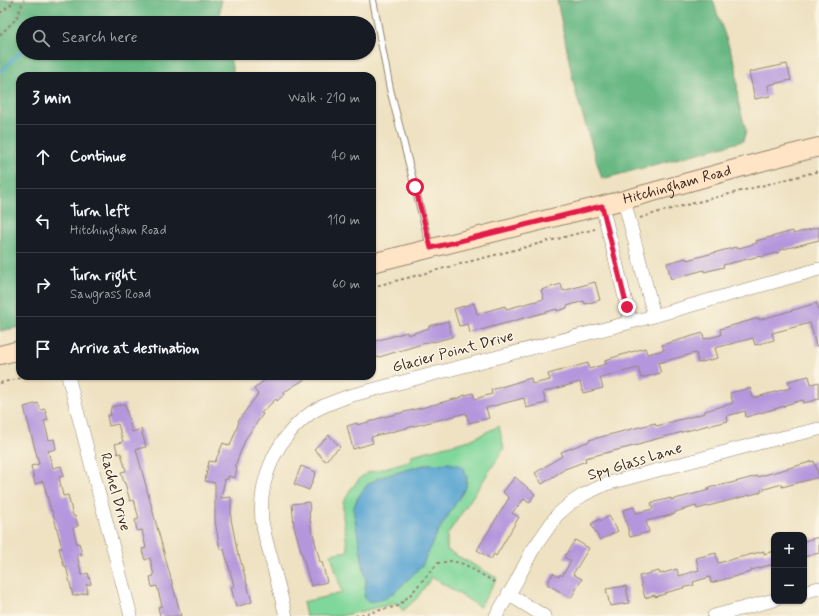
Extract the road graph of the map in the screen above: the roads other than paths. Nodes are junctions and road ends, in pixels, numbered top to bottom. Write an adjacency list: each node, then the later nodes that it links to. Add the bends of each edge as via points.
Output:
1 (373, 0): 5 (lane, via 390,89)
2 (819, 147): 3 (street, Hitchingham Road)
3 (624, 200): 4 (street, Hitchingham Road); 8 (street)
4 (602, 206): 5 (street, Hitchingham Road); 9 (street)
5 (431, 248): 6 (street, Hitchingham Road)
6 (376, 262)
7 (819, 269): 8 (street, Glacier Point Drive)
8 (654, 316): 9 (street, Glacier Point Drive)
9 (631, 322): 19 (street, Glacier Point Drive, via 348,396 313,412 300,422 278,449 270,465 261,502 262,522)
10 (16, 351): 11 (street)
11 (0, 355)
12 (69, 380): 18 (street, Rachel Drive)
13 (819, 429): 16 (street, Spy Glass Lane, via 606,484 592,490 556,515)
14 (819, 588): 15 (street)
15 (807, 591)
16 (508, 594): 20 (street, Spy Glass Lane); 21 (street)
17 (771, 601): 22 (street)
18 (131, 616)
19 (286, 616)
20 (496, 616)
21 (544, 616)
22 (714, 616)

